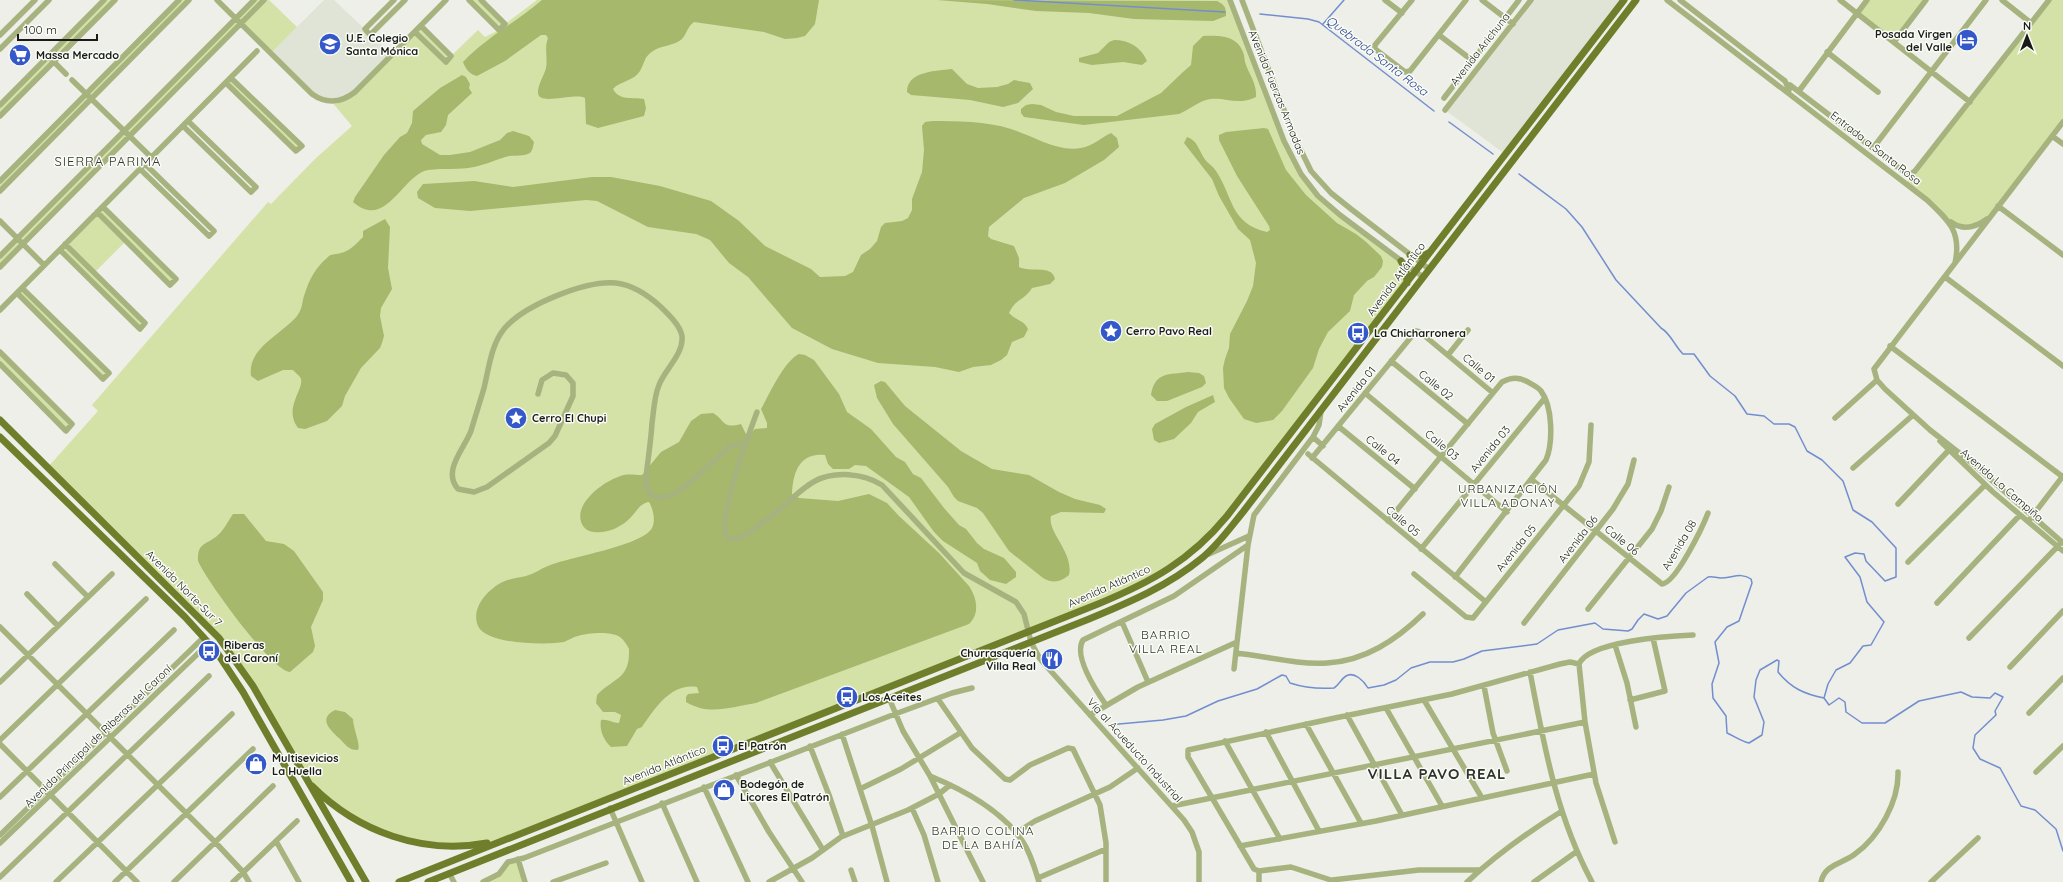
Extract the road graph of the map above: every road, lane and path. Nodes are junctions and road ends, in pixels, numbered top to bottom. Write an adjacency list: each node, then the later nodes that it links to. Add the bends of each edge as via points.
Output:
1 (35, 0): 41 (street)
2 (49, 0): 46 (street)
3 (179, 0): 43 (street)
4 (189, 0): 44 (street)
5 (217, 0): 34 (street)
6 (254, 0): 34 (street)
7 (394, 0): 8 (street, via 365,29 370,35)
8 (404, 0)
9 (446, 0): 39 (street)
10 (469, 0): 11 (street, via 499,30 505,24)
11 (481, 0)
12 (1230, 0): 103 (street, Avenida Fuerzas Armadas, via 1284,141 1301,174 1312,190 1331,208)
13 (1242, 0): 100 (street, Avenida Fuerzas Armadas, via 1294,136 1311,171 1336,197)
14 (1385, 0): 32 (street)
15 (1412, 0): 32 (street)
16 (1466, 0): 42 (street)
17 (1482, 0): 35 (street)
18 (1519, 0): 35 (street)
19 (1531, 0): 38 (street, Avenida Arichuna)
20 (1624, 0): 99 (main road, Avenida Atlántico)
21 (1636, 0): 108 (main road, Avenida Atlántico)
22 (1667, 0): 53 (street, Entrada a Santa Rosa)
23 (1680, 0): 50 (street, Entrada a Santa Rosa)
24 (1840, 0): 33 (street)
25 (1867, 0): 33 (street)
26 (1926, 0): 45 (street)
27 (1986, 0): 54 (street)
28 (2002, 0): 36 (street)
29 (2049, 0): 36 (street)
30 (109, 1): 49 (street); 52 (street)
31 (262, 1): 37 (street)
32 (1402, 13): 42 (street, via 1375,45 1375,49 1405,72 1410,71)
33 (1856, 13): 45 (street); 48 (street)
34 (236, 18): 37 (street); 56 (street)
35 (1505, 18): 38 (street); 51 (street)
36 (2031, 23): 68 (street)
37 (241, 24): 40 (street, via 312,94 321,100 331,101 346,98 354,92); 59 (street)
38 (1513, 24): 70 (street, Avenida Arichuna)
39 (421, 26): 40 (street); 40 (street, via 451,56 446,62)
40 (415, 32)
41 (0, 35)
42 (1439, 35): 51 (street)
43 (144, 36): 44 (street); 64 (street)
44 (149, 40): 66 (street)
45 (1894, 42): 54 (street)
46 (0, 49)
47 (257, 51): 57 (street)
48 (1827, 52): 62 (street); 63 (street)
49 (48, 56): 52 (street); 69 (street)
50 (1753, 57): 53 (street); 65 (street, Entrada a Santa Rosa, via 1785,81)
51 (1473, 61): 67 (street)
52 (54, 62): 55 (street); 71 (street)
53 (1749, 62): 65 (street, Entrada a Santa Rosa)
54 (1931, 71): 68 (street); 80 (street)
55 (66, 74)
56 (180, 75): 59 (street); 75 (street)
57 (231, 78): 60 (street); 60 (street, via 302,146 296,151)
58 (72, 80): 64 (street)
59 (185, 80): 76 (street)
60 (226, 83): 72 (street)
61 (1790, 85): 62 (street)
62 (1799, 91): 80 (street)
63 (1878, 92)
64 (87, 94): 66 (street); 79 (street)
65 (1790, 94): 93 (street, Entrada a Santa Rosa, via 1920,194)
66 (92, 98): 75 (street); 81 (street)
67 (1444, 98)
68 (1970, 102): 80 (street, via 1913,173 1904,172)
69 (0, 105)
70 (1445, 110)
71 (0, 116)
72 (188, 121): 74 (street); 74 (street, via 256,187 251,192)
73 (2063, 122): 77 (street)
74 (183, 126): 82 (street)
75 (124, 131): 76 (street); 86 (street)
76 (130, 136): 82 (street); 87 (street)
77 (2052, 136): 78 (street); 89 (street)
78 (2063, 144)
79 (35, 146): 81 (street); 85 (street)
80 (1873, 148)
81 (40, 151): 88 (street)
82 (151, 157): 83 (street)
83 (145, 164): 84 (street); 84 (street, via 214,231 209,236)
84 (140, 169): 90 (street)
85 (0, 181)
86 (74, 182): 87 (street); 95 (street)
87 (79, 187): 96 (street)
88 (0, 191)
89 (1998, 206): 92 (street); 101 (street)
90 (102, 207): 91 (street); 91 (street, via 176,279 170,285)
91 (97, 212): 97 (street)
92 (1990, 217): 93 (street, via 1965,228 1956,226); 106 (street)
93 (1948, 220): 106 (street, via 1957,241)
94 (0, 221): 95 (street)
95 (18, 239): 96 (street); 102 (street)
96 (23, 244): 105 (street); 107 (street)
97 (65, 244): 98 (street); 98 (street, via 145,323 140,329)
98 (60, 250): 105 (street)
99 (1430, 252): 100 (main road, via 1423,256); 104 (main road, Avenida Atlántico)
100 (1410, 255): 104 (street, Avenida Fuerzas Armadas)
101 (2063, 255)
102 (0, 256)
103 (1401, 261): 109 (street, Avenida Fuerzas Armadas); 112 (main road, via 1406,270)
104 (1422, 264): 108 (street, Avenida Fuerzas Armadas); 109 (main road, Avenida Atlántico)
105 (44, 265): 113 (street)
106 (1954, 265): 111 (street)
107 (0, 266)
108 (1429, 269): 110 (main road, Avenida Atlántico)
109 (1416, 271): 110 (street, Avenida Fuerzas Armadas); 112 (main road, Avenida Atlántico)
110 (1423, 276): 129 (main road, Avenida Atlántico)
111 (1945, 277): 118 (street); 123 (street)
112 (1406, 284): 192 (main road, Avenida Atlántico, via 1227,516 1201,545 1146,584)
113 (22, 288): 114 (street); 114 (street, via 109,373 103,379)
114 (17, 293): 115 (street)
115 (0, 310)
116 (1468, 330): 120 (street)
117 (1414, 332): 120 (street, Calle 01, via 1420,332); 121 (street, Avenida 01)
118 (1890, 346): 124 (street, via 1875,365); 149 (street)
119 (0, 352): 122 (street, via 72,424 66,431)
120 (1448, 355): 126 (street, Calle 01)
121 (1391, 361): 125 (street, Avenida 01); 134 (street, Calle 02)
122 (0, 364)
123 (2063, 366)
124 (1876, 378): 131 (street, Avenida La Campiña); 132 (street)
125 (1365, 393): 136 (street, Avenida 01); 144 (street, Calle 03)
126 (1493, 393): 128 (street, via 1502,382 1520,378 1539,389); 134 (street)
127 (538, 394): 140 (street, via 542,380 554,373 566,375 574,387 573,396 552,440 487,487 474,492 458,489 454,483 453,468 470,433 493,350 503,330 518,315 536,304 593,285 622,284 656,303 676,324 682,337 680,349 662,376 657,390 646,477 648,490 660,498 673,495 730,446)
128 (1544, 399): 150 (street, via 1550,425 1550,446 1546,460); 151 (street, Avenida 03)
129 (1321, 411): 139 (street, via 1319,425); 171 (main road, Avenida Atlántico, via 1226,534)
130 (757, 412): 140 (street)
131 (1913, 415): 137 (street, Avenida La Campiña); 147 (street)
132 (1836, 418)
133 (0, 420): 255 (main road, Avenida Norte-Sur 7, via 217,636 253,686)
134 (1468, 424): 144 (street)
135 (1591, 425): 157 (street, Avenida 05, via 1591,448 1587,469 1579,486)
136 (1338, 426): 141 (street, Avenida 01); 154 (street, Calle 04)
137 (1930, 430): 142 (street, Avenida La Campiña); 146 (street, Avenida La Campiña)
138 (0, 437): 196 (main road, Avenida Norte-Sur 7)
139 (1313, 437): 141 (street); 166 (street, via 1254,514)
140 (745, 446): 192 (street, Vía al Acueducto Industrial, via 724,519 725,534 730,539 745,536 819,479 836,475 870,478 892,494 964,574 1016,602 1024,614)
141 (1322, 446): 143 (street, Avenida 01)
142 (1948, 451): 148 (street, Avenida La Campiña); 156 (street)
143 (1310, 456): 163 (street, Calle 05)
144 (1441, 457): 151 (street, Calle 03); 154 (street)
145 (1634, 460): 165 (street, Avenida 06, via 1624,493)
146 (1972, 463): 148 (street); 155 (street, Avenida La Campiña)
147 (1853, 468)
148 (1966, 468): 152 (street, Avenida La Campiña)
149 (2063, 476): 162 (street)
150 (1532, 480): 157 (street, Calle 06); 159 (street)
151 (1474, 483): 159 (street, Calle 03); 169 (street, Avenida 03)
152 (1985, 485): 158 (street, Avenida La Campiña); 173 (street)
153 (1669, 487): 172 (street, via 1656,521)
154 (1415, 489): 163 (street)
155 (2016, 503): 158 (street); 162 (street, Avenida La Campiña)
156 (1898, 504)
157 (1564, 505): 165 (street, Calle 06); 182 (street, Avenida 05)
158 (2012, 508): 161 (street, Avenida La Campiña)
159 (1507, 512): 177 (street)
160 (1708, 513): 178 (street, Avenida 08, via 1689,553 1668,582)
161 (2020, 515): 164 (street, Avenida La Campiña); 183 (street)
162 (2032, 516): 164 (street); 167 (street, Avenida La Campiña)
163 (1388, 521): 169 (street, Calle 05)
164 (2028, 521): 167 (street, Avenida La Campiña)
165 (1597, 532): 172 (street, Calle 06); 188 (street, Avenida 06)
166 (1249, 536): 168 (street); 171 (street)
167 (2061, 544): 170 (street, Avenida La Campiña); 195 (street)
168 (1248, 545): 187 (street, via 1187,589); 198 (street)
169 (1421, 549): 177 (street, Calle 05)
170 (2063, 551)
171 (1203, 557): 197 (main road, Avenida Atlántico, via 1174,579 1145,595)
172 (1629, 558): 178 (street, Calle 06); 184 (street)
173 (1908, 562)
174 (55, 564): 180 (street)
175 (112, 574): 180 (street)
176 (1414, 574): 182 (street, Avenida 05, via 1466,617 1475,617)
177 (1455, 576): 182 (street, Calle 05)
178 (1662, 584)
179 (27, 594): 189 (street)
180 (88, 597): 189 (street)
181 (146, 599): 210 (street)
182 (1486, 602)
183 (1937, 603)
184 (1588, 609)
185 (2063, 611): 203 (street)
186 (1423, 614): 200 (street, via 1394,640 1346,660 1318,663)
187 (1122, 622): 209 (street); 217 (street, via 1085,638 1081,643 1088,676)
188 (1524, 623)
189 (58, 626): 201 (street)
190 (0, 627): 201 (street)
191 (174, 630): 220 (street)
192 (1029, 632): 197 (street, Vía al Acueducto Industrial); 288 (main road, Avenida Atlántico)
193 (1693, 635): 194 (street)
194 (1653, 638): 199 (street); 216 (street, via 1664,691)
195 (1969, 638)
196 (207, 640): 232 (street, Avenida Principal de Riberas del Caroní); 309 (main road, Avenida Norte-Sur 7, via 235,678)
197 (1031, 642): 213 (main road, Avenida Atlántico); 223 (street, Vía al Acueducto Industrial, via 1040,660)
198 (1237, 642): 200 (street); 209 (street)
199 (1615, 646): 202 (street, via 1590,653); 216 (street)
200 (1236, 653): 204 (street)
201 (28, 655): 208 (street); 210 (street)
202 (1579, 664): 205 (street, via 1565,663); 225 (street)
203 (2010, 667)
204 (1234, 669)
205 (1530, 672): 211 (street); 228 (street)
206 (209, 676): 241 (street)
207 (2063, 678): 219 (street)
208 (0, 682)
209 (1148, 682): 217 (street)
210 (58, 684): 220 (street); 233 (street)
211 (1484, 686): 215 (street); 234 (street)
212 (972, 688): 214 (street)
213 (889, 698): 222 (street); 273 (main road, Avenida Atlántico)
214 (938, 699): 222 (street); 229 (street)
215 (1424, 700): 218 (street); 240 (street)
216 (1630, 700): 227 (street)
217 (1106, 705): 223 (street)
218 (1386, 708): 224 (street); 242 (street)
219 (2029, 713)
220 (87, 714): 232 (street); 247 (street)
221 (232, 714): 258 (street)
222 (895, 714): 231 (street); 243 (street)
223 (1090, 715): 246 (street, Vía al Acueducto Industrial)
224 (1347, 715): 226 (street); 245 (street)
225 (1585, 722): 228 (street); 252 (street)
226 (1306, 724): 230 (street); 251 (street)
227 (1636, 727)
228 (1541, 730): 234 (street); 257 (street)
229 (960, 732): 243 (street); 265 (street, via 972,748 1008,780 1039,760 1068,748 1073,749)
230 (1266, 732): 235 (street); 256 (street)
231 (842, 734): 237 (street); 262 (street)
232 (108, 735): 241 (street); 264 (street, Avenida Principal de Riberas del Caroní)
233 (0, 740)
234 (1495, 740): 240 (street); 248 (street)
235 (1225, 741): 263 (street); 268 (street, via 1190,749 1187,752)
236 (0, 744): 247 (street)
237 (810, 746): 244 (street); 286 (street)
238 (2063, 746): 250 (street)
239 (252, 749): 277 (street)
240 (1454, 749): 242 (street); 269 (street)
241 (127, 754): 258 (street); 275 (street)
242 (1413, 757): 245 (street); 272 (street)
243 (919, 758): 254 (street); 262 (street)
244 (770, 762): 253 (street); 296 (street)
245 (1373, 765): 251 (street); 278 (street)
246 (1138, 768): 265 (street); 271 (street, Vía al Acueducto Industrial)
247 (27, 771): 264 (street); 267 (street)
248 (1507, 771)
249 (1898, 772): 342 (street, via 1893,802 1874,835 1855,854 1828,868)
250 (2036, 772)
251 (1333, 774): 256 (street); 281 (street)
252 (1594, 774): 257 (street); 293 (street, via 1599,796)
253 (736, 775): 261 (street); 301 (street)
254 (930, 776): 259 (street); 266 (street)
255 (305, 778): 288 (main road, via 329,802 351,817 374,830 405,840 450,846 478,845); 320 (main road, Avenida Norte-Sur 7)
256 (1293, 782): 263 (street); 283 (street)
257 (1552, 784): 269 (street); 276 (street)
258 (158, 785): 277 (street); 291 (street)
259 (950, 785): 266 (street); 284 (street, via 982,802)
260 (273, 786): 292 (street)
261 (704, 787): 270 (street); 329 (street)
262 (860, 789): 282 (street)
263 (1253, 790): 268 (street); 289 (street)
264 (48, 793): 275 (street); 285 (street, Avenida Principal de Riberas del Caroní); 294 (street, Avenida Principal de Riberas del Caroní)
265 (1096, 793): 284 (street, via 1035,821); 297 (street)
266 (939, 794): 274 (street); 335 (street)
267 (0, 797)
268 (1211, 798): 271 (street); 295 (street)
269 (1482, 798): 272 (street)
270 (662, 803): 280 (street); 328 (street)
271 (1172, 806): 337 (street, Vía al Acueducto Industrial, via 1188,826 1197,845)
272 (1442, 806): 278 (street)
273 (610, 808): 280 (street); 307 (main road, Avenida Atlántico)
274 (912, 808): 282 (street); 334 (street, via 926,840)
275 (67, 812): 291 (street); 308 (street)
276 (1562, 812): 298 (street); 303 (street, via 1527,833)
277 (186, 814): 292 (street); 304 (street)
278 (1402, 815): 281 (street)
279 (297, 821): 290 (street)
280 (616, 821): 299 (street); 327 (street)
281 (1361, 823): 283 (street)
282 (872, 826): 286 (street); 333 (street)
283 (1319, 831): 289 (street)
284 (1016, 833): 310 (street, via 1026,848)
285 (0, 835)
286 (843, 836): 296 (street)
287 (1978, 838): 343 (street)
288 (507, 839): 321 (main road, Avenida Atlántico)
289 (1280, 839): 295 (street)
290 (276, 841): 306 (street); 318 (street)
291 (98, 842): 304 (street); 312 (street)
292 (215, 842): 306 (street); 315 (street)
293 (1616, 842)
294 (0, 843)
295 (1240, 846): 305 (street, via 1252,867)
296 (823, 850): 301 (street)
297 (1106, 850): 310 (street); 336 (street)
298 (1576, 852): 340 (street); 341 (street)
299 (518, 859): 324 (street, via 508,862 499,874); 325 (street)
300 (606, 863): 326 (street)
301 (792, 868): 330 (street); 331 (street)
302 (851, 870): 332 (street)
303 (1480, 870): 311 (street, via 1419,870); 339 (street)
304 (126, 871): 313 (street); 314 (street)
305 (1259, 871): 311 (street, via 1291,867); 338 (street)
306 (243, 872): 316 (street); 317 (street)
307 (449, 873): 322 (main road, Avenida Atlántico); 323 (street)
308 (0, 876)
309 (347, 878): 319 (main road, Avenida Norte-Sur 7)
310 (1038, 880)
311 (1334, 881)
312 (56, 882)
313 (115, 882)
314 (138, 882)
315 (174, 882)
316 (233, 882)
317 (249, 882)
318 (299, 882)
319 (351, 882)
320 (366, 882)
321 (400, 882)
322 (428, 882)
323 (454, 882)
324 (483, 882)
325 (525, 882)
326 (553, 882)
327 (642, 882)
328 (697, 882)
329 (748, 882)
330 (769, 882)
331 (802, 882)
332 (855, 882)
333 (887, 882)
334 (938, 882)
335 (984, 882)
336 (1106, 882)
337 (1200, 882)
338 (1259, 882)
339 (1467, 882)
340 (1534, 882)
341 (1592, 882)
342 (1821, 882)
343 (1931, 882)

